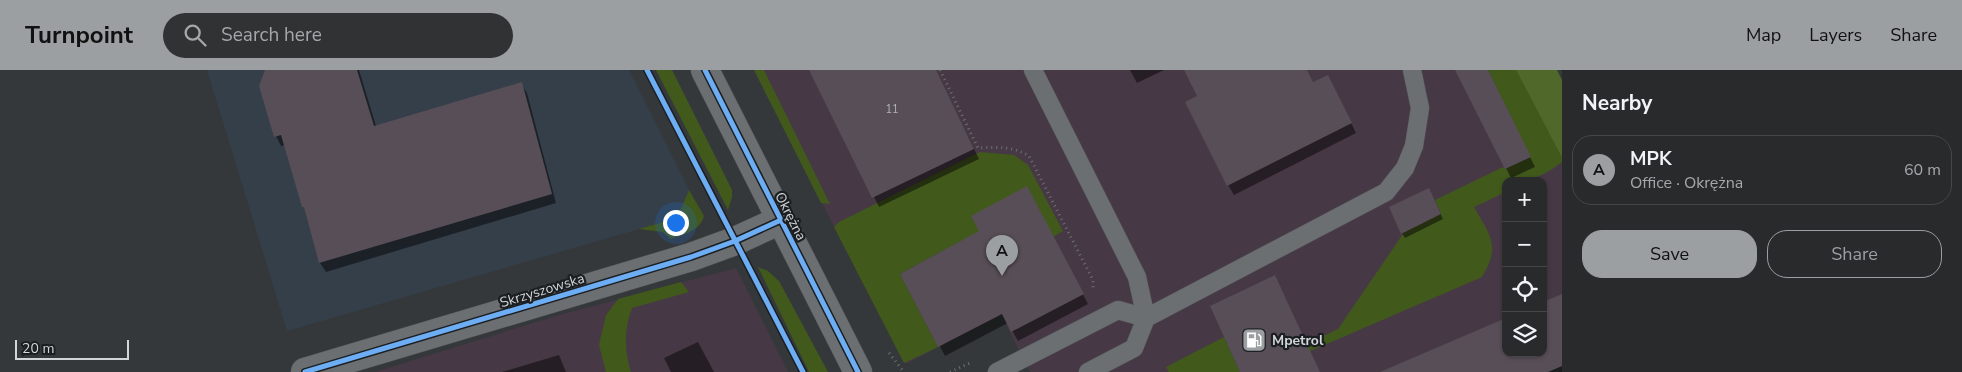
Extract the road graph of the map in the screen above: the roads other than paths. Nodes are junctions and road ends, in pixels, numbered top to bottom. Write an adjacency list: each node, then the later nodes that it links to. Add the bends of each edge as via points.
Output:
1 (705, 70): 4 (street, Okrężna)
2 (1033, 70): 5 (lane, via 1137,277)
3 (1412, 70): 5 (lane, via 1420,108 1414,146 1405,168 1386,192)
4 (781, 220): 6 (street, Skrzyszowska, via 691,257); 7 (street, Okrężna)
5 (1146, 318): 8 (lane, via 1118,310); 9 (lane, via 1134,348)
6 (305, 372)
7 (858, 372)
8 (997, 372)
9 (1088, 372)

